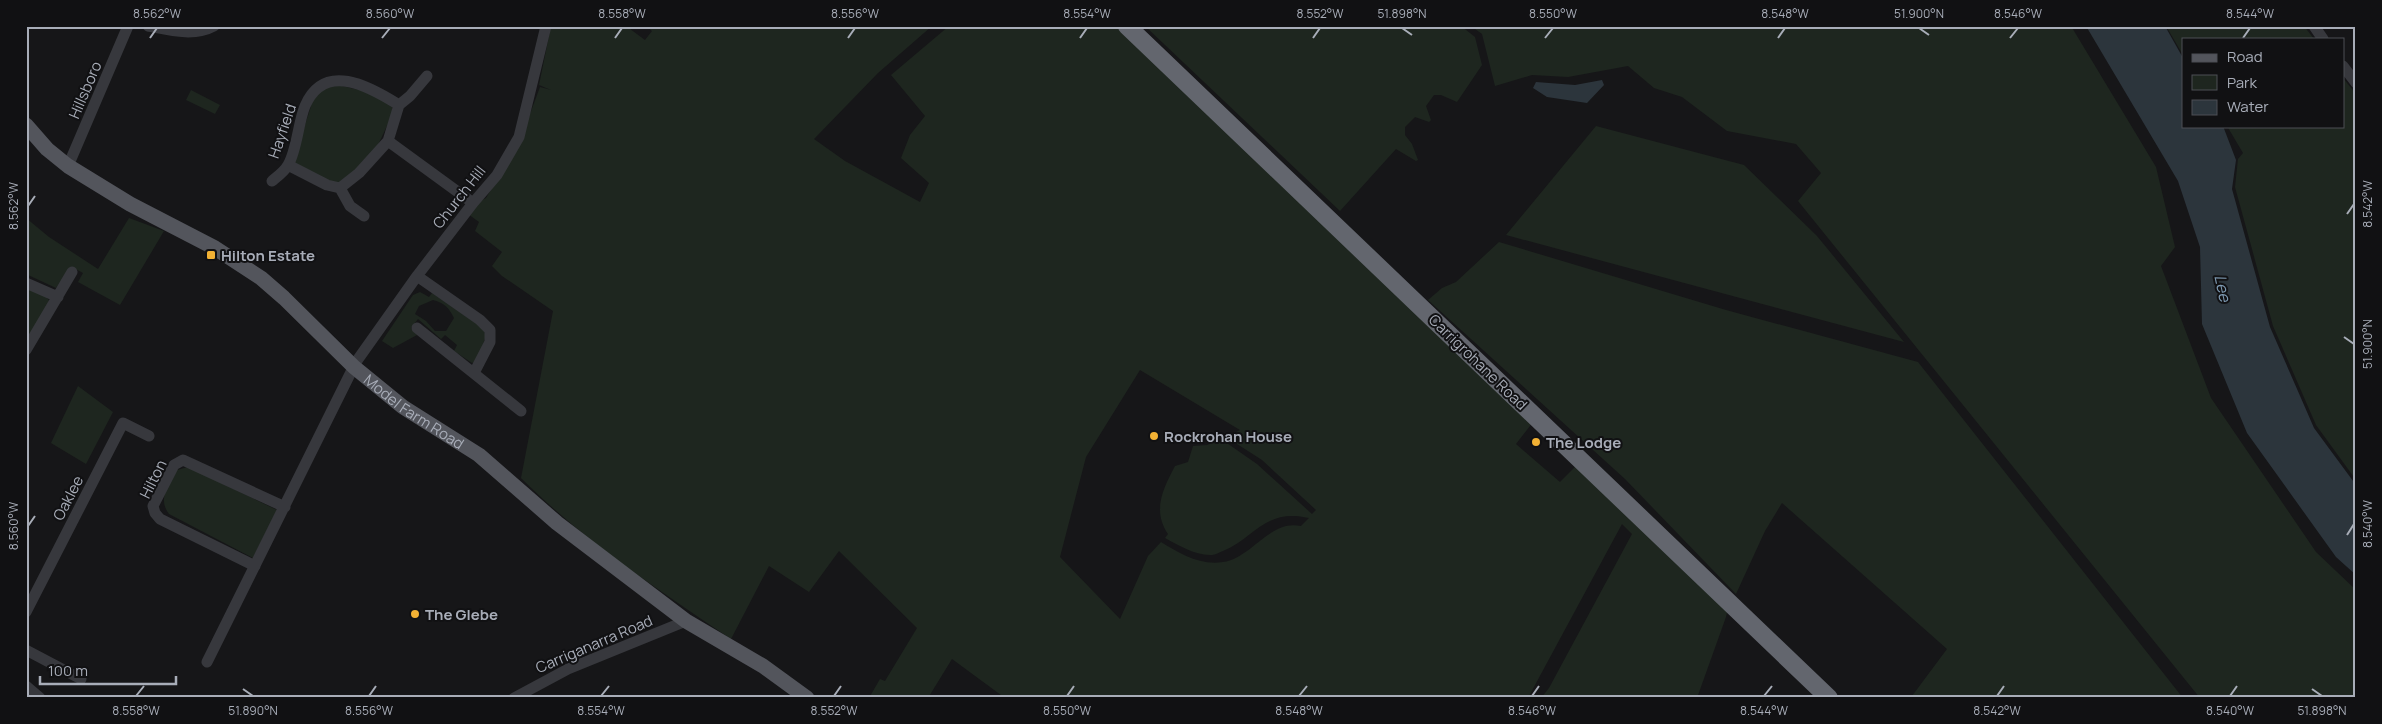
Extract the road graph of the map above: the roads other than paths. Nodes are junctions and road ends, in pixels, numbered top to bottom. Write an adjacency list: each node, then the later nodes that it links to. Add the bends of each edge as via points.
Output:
1 (128, 26): 15 (street, Hillsboro)
2 (148, 26): 3 (street, via 182,32)
3 (214, 26)
4 (546, 26): 18 (street, Church Hill, via 519,137 497,176)
5 (1127, 26): 41 (highway, Carrigrohane Road)
6 (2314, 26): 7 (street)
7 (2322, 38)
8 (2344, 67): 10 (street)
9 (427, 76): 11 (street, via 410,96)
10 (2356, 83)
11 (398, 104): 13 (street); 14 (street, Hayfield, via 357,83 329,80 316,88 306,105)
12 (27, 127): 15 (main road, Model Farm Road)
13 (388, 141): 17 (street); 18 (street)
14 (288, 165): 16 (street, Hayfield); 17 (street)
15 (68, 166): 26 (main road, Model Farm Road, via 238,262 279,293)
16 (272, 181)
17 (340, 188): 19 (street, via 350,206)
18 (473, 203): 21 (street, Church Hill)
19 (364, 216)
20 (72, 272): 23 (street)
21 (417, 276): 26 (street, Church Hill); 27 (street, via 490,330 490,342)
22 (26, 283): 23 (street)
23 (58, 297): 25 (street)
24 (417, 328): 27 (street)
25 (26, 350)
26 (354, 367): 30 (street); 33 (main road, Model Farm Road, via 403,407 479,455 557,523)
27 (474, 373): 28 (street)
28 (521, 411)
29 (149, 436): 32 (street, Oaklee, via 123,423)
30 (285, 507): 31 (street); 31 (street, Hilton, via 183,460 174,465 153,506 160,518)
31 (255, 566): 35 (street)
32 (26, 612)
33 (686, 620): 39 (street, Carriganarra Road, via 654,636 568,669); 40 (main road, Model Farm Road, via 763,666)
34 (26, 650): 36 (street)
35 (207, 662)
36 (81, 679)
37 (26, 686): 38 (street)
38 (40, 698)
39 (514, 698)
40 (807, 698)
41 (1829, 698)

